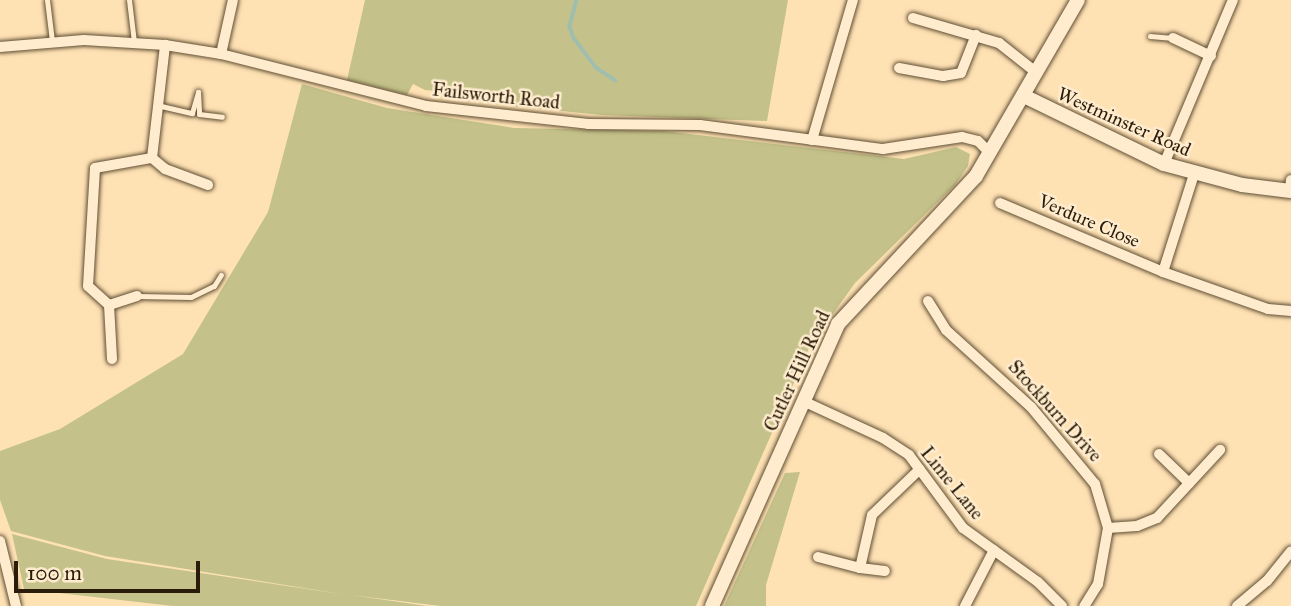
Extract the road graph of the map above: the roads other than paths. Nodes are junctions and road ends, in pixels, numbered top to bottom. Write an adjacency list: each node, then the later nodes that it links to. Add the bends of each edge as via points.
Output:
1 (47, 0): 11 (lane)
2 (129, 0): 12 (lane)
3 (233, 0): 15 (street)
4 (853, 0): 22 (street)
5 (1079, 0): 18 (street, Cutler Hill Road)
6 (1233, 0): 16 (street)
7 (913, 18): 8 (street)
8 (976, 35): 17 (street, via 961,73 943,76); 18 (street, via 999,43)
9 (1150, 36): 10 (lane)
10 (1173, 38): 16 (street)
11 (52, 41): 12 (street, Failsworth Road); 14 (street, Failsworth Road)
12 (134, 43): 13 (street, Failsworth Road)
13 (165, 45): 15 (street, Failsworth Road); 20 (street)
14 (0, 47)
15 (221, 54): 22 (street, Failsworth Road, via 426,106 588,124 700,125)
16 (1211, 56): 25 (street)
17 (899, 68)
18 (1037, 73): 19 (street, Cutler Hill Road)
19 (1026, 97): 23 (street, Cutler Hill Road); 25 (street, Westminster Road)
20 (161, 106): 21 (lane, via 192,113 198,92 199,114); 24 (street)
21 (222, 117)
22 (812, 141): 23 (street, Failsworth Road, via 883,149 962,137 978,141)
23 (988, 151): 37 (street, Cutler Hill Road, via 963,192 846,312)
24 (152, 158): 27 (street, via 165,169); 34 (street, via 95,168 88,286)
25 (1164, 164): 26 (street, Westminster Road)
26 (1194, 174): 28 (street, Westminster Road); 30 (street)
27 (208, 185)
28 (1291, 187)
29 (1000, 203): 30 (street, Verdure Close)
30 (1163, 272): 35 (street, Verdure Close, via 1268,309)
31 (221, 275): 32 (lane, via 214,286 191,297)
32 (137, 296): 34 (street)
33 (928, 301): 42 (street, Stockburn Drive, via 946,330 985,362 1082,464 1101,496)
34 (109, 305): 36 (street)
35 (1291, 312)
36 (112, 359)
37 (803, 401): 40 (street, Lime Lane, via 883,438); 51 (street, Cutler Hill Road)
38 (1220, 450): 41 (street)
39 (1159, 454): 41 (street)
40 (920, 469): 44 (street, Lime Lane, via 963,527); 47 (street, via 872,515)
41 (1189, 484): 42 (street, via 1157,518 1137,526)
42 (1108, 528): 53 (street, Stockburn Drive, via 1098,584)
43 (1, 546): 50 (street)
44 (994, 550): 49 (street); 52 (street, Lime Lane)
45 (1291, 551): 54 (street, via 1267,581)
46 (818, 557): 47 (street)
47 (860, 568): 48 (street)
48 (885, 571)
49 (968, 605)
50 (16, 606)
51 (712, 606)
52 (1062, 606)
53 (1084, 606)
54 (1237, 606)

